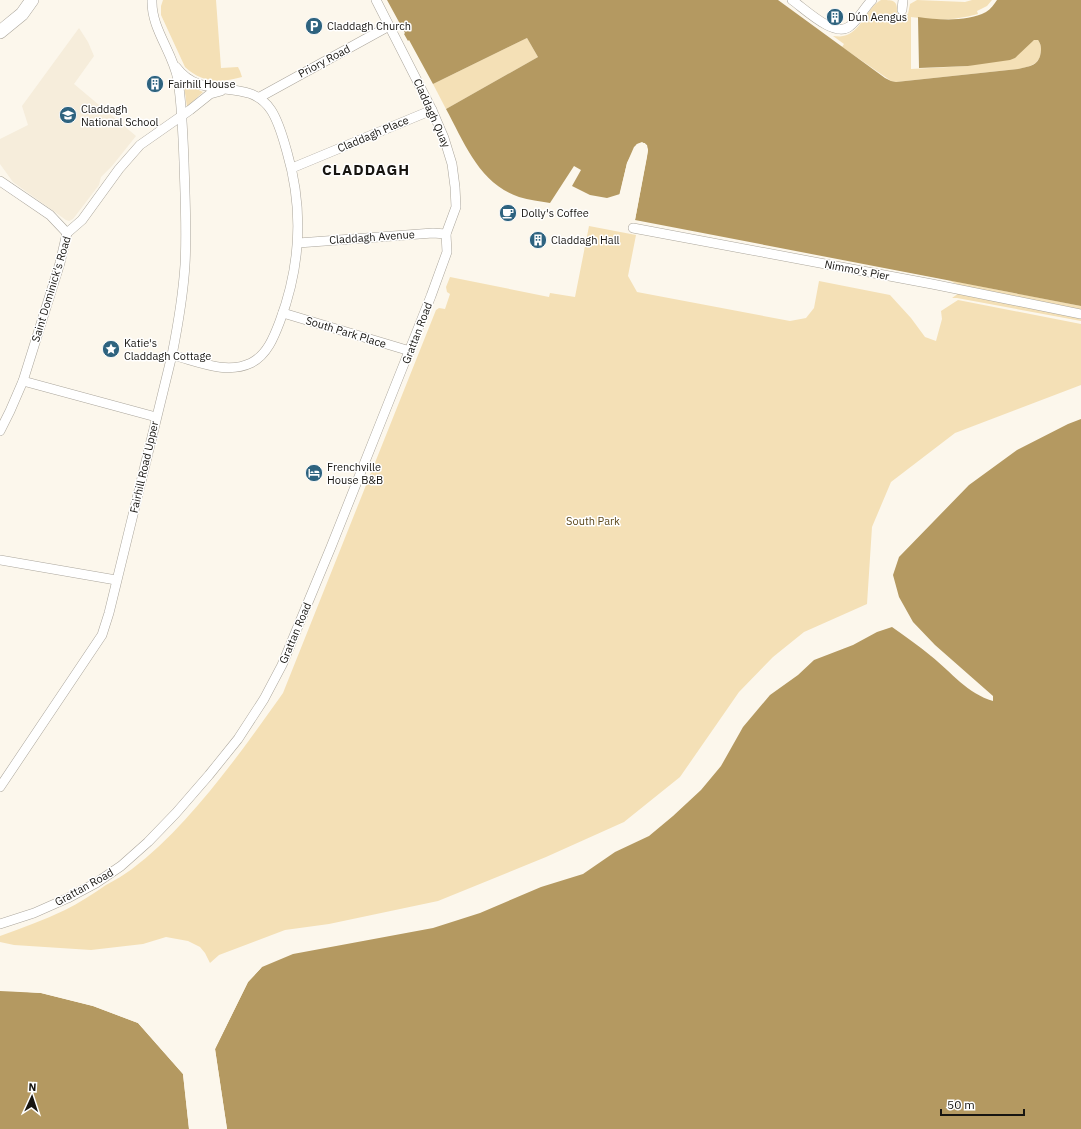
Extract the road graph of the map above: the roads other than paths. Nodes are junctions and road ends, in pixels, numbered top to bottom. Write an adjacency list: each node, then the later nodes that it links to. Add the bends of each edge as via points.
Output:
1 (32, 0): 9 (main road, via 22,14)
2 (152, 0): 10 (street, via 153,18)
3 (376, 0): 8 (street, Claddagh Quay)
4 (792, 0): 5 (street, via 830,28 842,30 854,23)
5 (872, 0)
6 (903, 0): 7 (street)
7 (902, 10)
8 (390, 26): 12 (street, Priory Road); 13 (street, Claddagh Quay)
9 (0, 32)
10 (173, 62): 11 (street, via 191,81); 14 (street, Fairhill Road Upper, via 178,79)
11 (227, 90): 12 (street, via 242,91); 14 (street, Saint Dominick's Road, via 210,94)
12 (260, 97): 15 (street, via 276,120)
13 (432, 110): 15 (street, Claddagh Place); 19 (street, Claddagh Quay, via 451,159 456,197 454,213)
14 (181, 116): 18 (street, Saint Dominick's Road, via 135,149 82,220); 24 (street, Fairhill Road Upper, via 185,264)
15 (292, 168): 20 (street, via 297,202)
16 (0, 181): 18 (street, via 50,215)
17 (634, 228): 22 (street, Nimmo's Pier)
18 (68, 233): 25 (street, Saint Dominick's Road)
19 (446, 234): 20 (street, Claddagh Avenue); 23 (street, Grattan Road, via 447,252)
20 (298, 243): 21 (street)
21 (283, 313): 23 (street, South Park Place); 24 (street, via 269,345 258,358 246,365 228,368)
22 (1081, 314)
23 (410, 351): 31 (street, Grattan Road, via 282,665 238,739 176,813 122,866 68,898)
24 (172, 355): 26 (street, Fairhill Road Upper)
25 (23, 381): 26 (street); 27 (street, Saint Dominick's Road)
26 (156, 417): 29 (street, Fairhill Road Upper)
27 (0, 431)
28 (0, 560): 29 (street)
29 (116, 580): 30 (street, Fairhill Road Upper, via 102,635)
30 (0, 787)
31 (0, 924)

